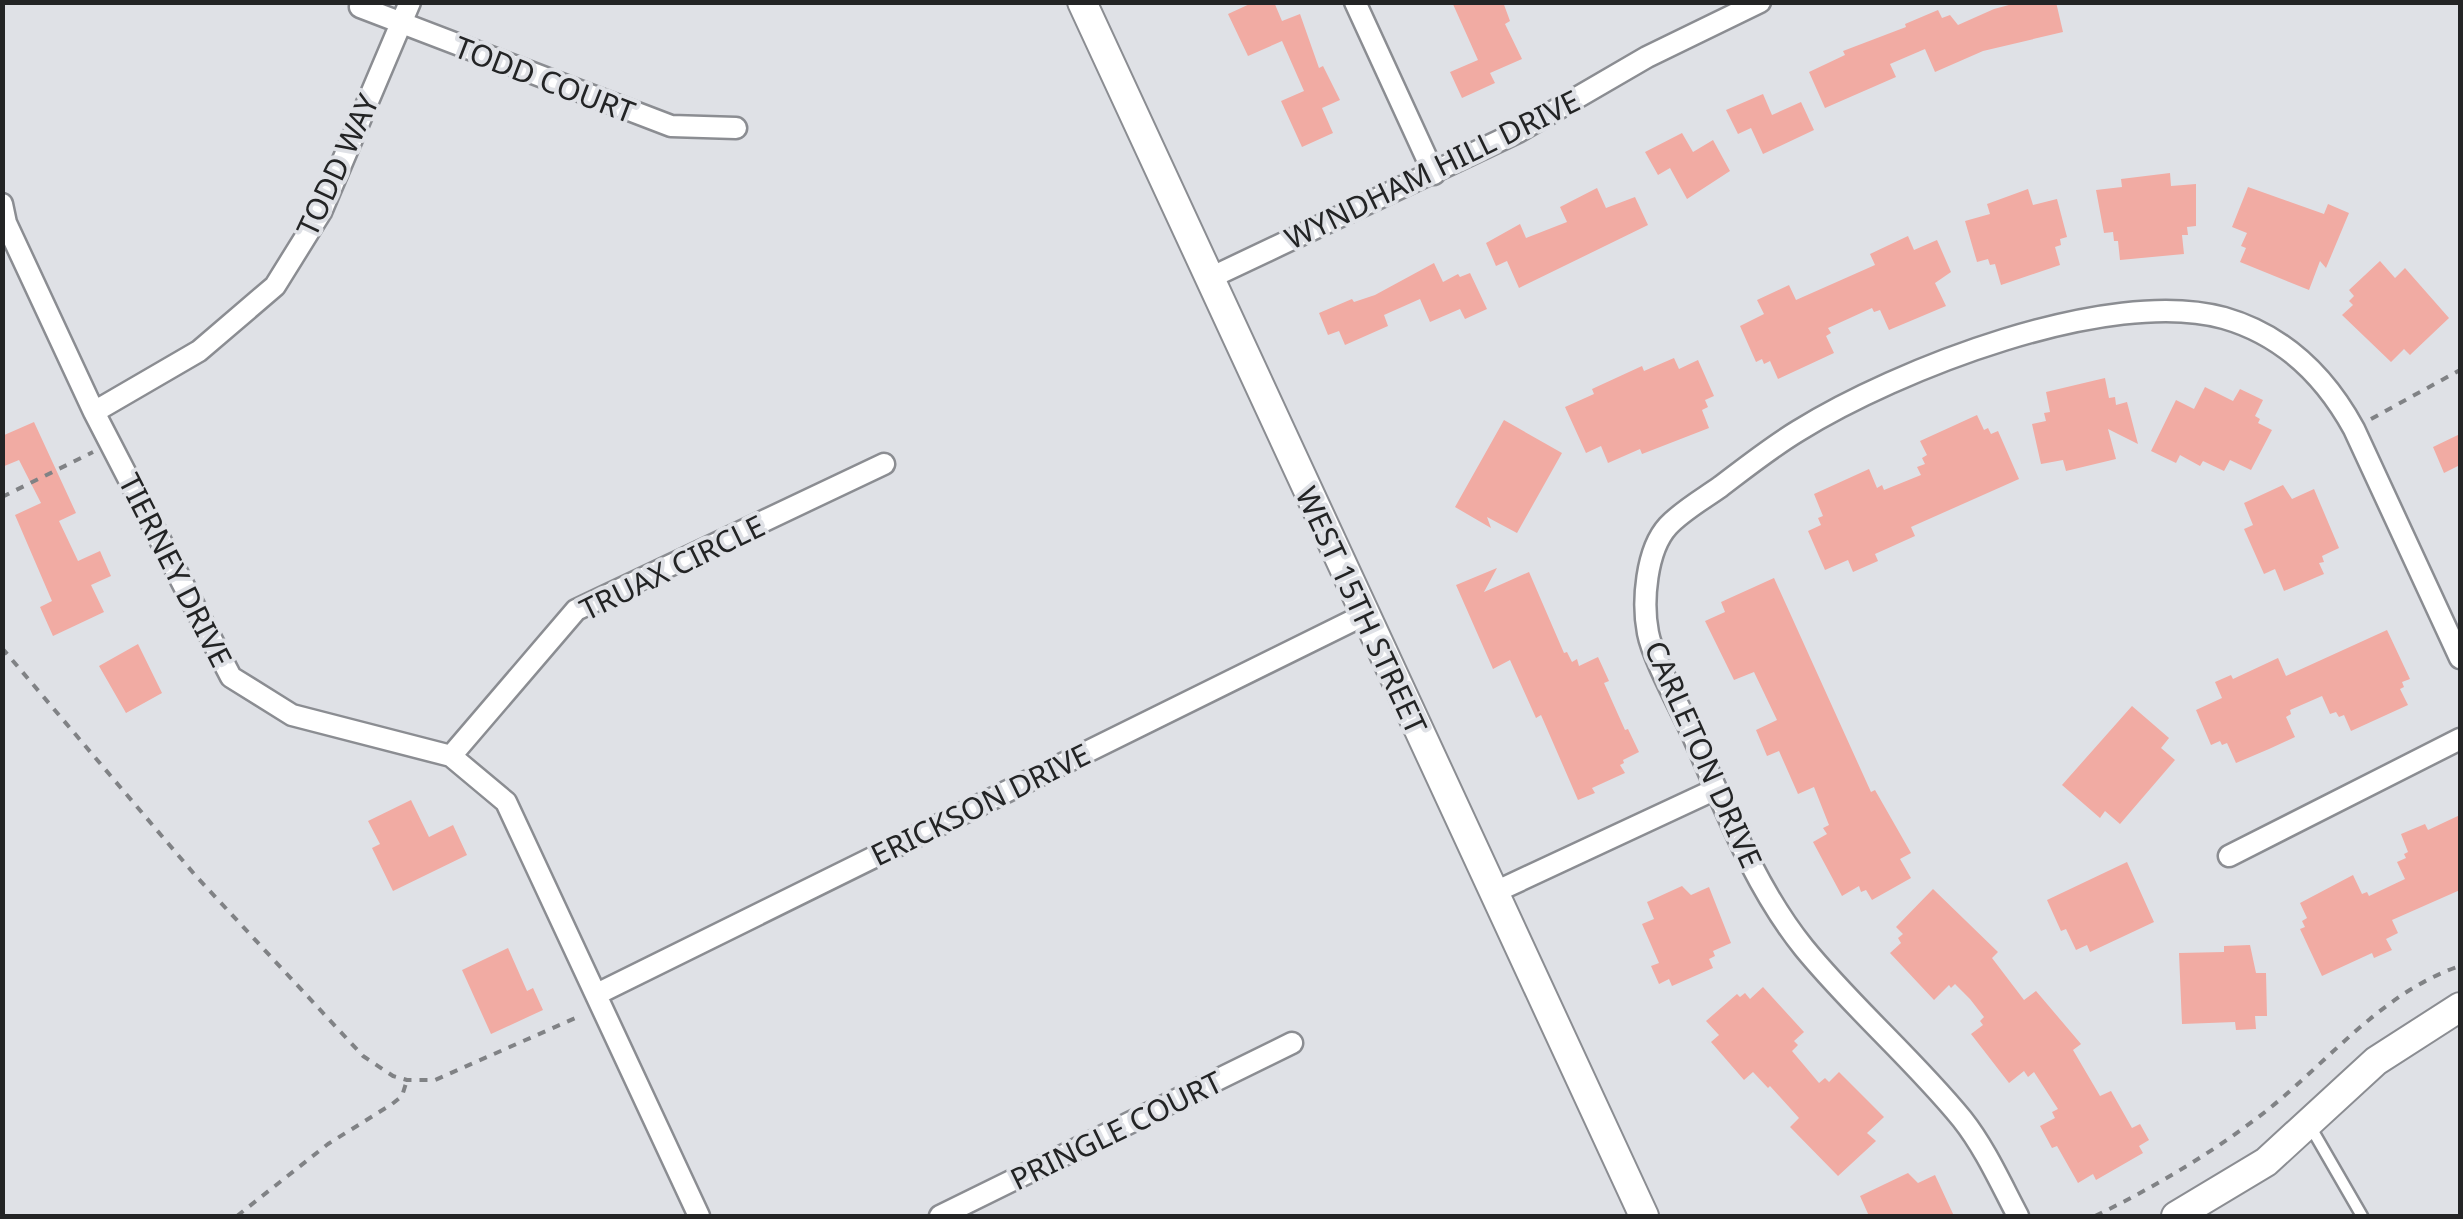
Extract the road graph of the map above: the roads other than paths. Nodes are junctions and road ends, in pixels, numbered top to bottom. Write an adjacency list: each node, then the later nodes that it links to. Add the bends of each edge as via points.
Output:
1 (410, 2): 6 (street, TODD WAY)
2 (1082, 2): 10 (street, WEST 15TH STREET)
3 (1356, 2): 8 (street)
4 (1760, 2): 8 (street, WYNDHAM HILL DRIVE)
5 (360, 7): 6 (street, TODD COURT)
6 (400, 25): 7 (street, TODD COURT, via 671,126); 11 (street, TODD WAY, via 321,212 275,286 199,351)
7 (736, 128)
8 (1434, 174): 10 (street, WYNDHAM HILL DRIVE)
9 (2, 204): 11 (street, TIERNEY DRIVE)
10 (1210, 278): 13 (street, WEST 15TH STREET)
11 (94, 412): 16 (street, TIERNEY DRIVE, via 231,677 292,715)
12 (884, 464): 16 (street, TRUAX CIRCLE, via 576,610)
13 (1364, 615): 19 (street, WEST 15TH STREET); 20 (street, ERICKSON DRIVE)
14 (2460, 658): 17 (street, CARLETON DRIVE, via 2354,429 2313,369 2273,340 2225,318 2165,312 2067,323 1999,341 1819,418 1666,527 1647,571 1648,634)
15 (2460, 739): 18 (street)
16 (452, 756): 20 (street, TIERNEY DRIVE, via 506,802)
17 (1716, 789): 19 (street); 27 (street, CARLETON DRIVE, via 1758,876 1803,947 1965,1123)
18 (2229, 856)
19 (1493, 892): 26 (street, WEST 15TH STREET)
20 (600, 1000): 24 (street, TIERNEY DRIVE)
21 (2460, 1007): 23 (street, via 2376,1061)
22 (1292, 1043): 25 (street, PRINGLE COURT)
23 (2308, 1124): 28 (street, via 2266,1162); 29 (lane)
24 (699, 1216)
25 (940, 1216)
26 (1644, 1216)
27 (2018, 1216)
28 (2176, 1216)
29 (2362, 1216)

